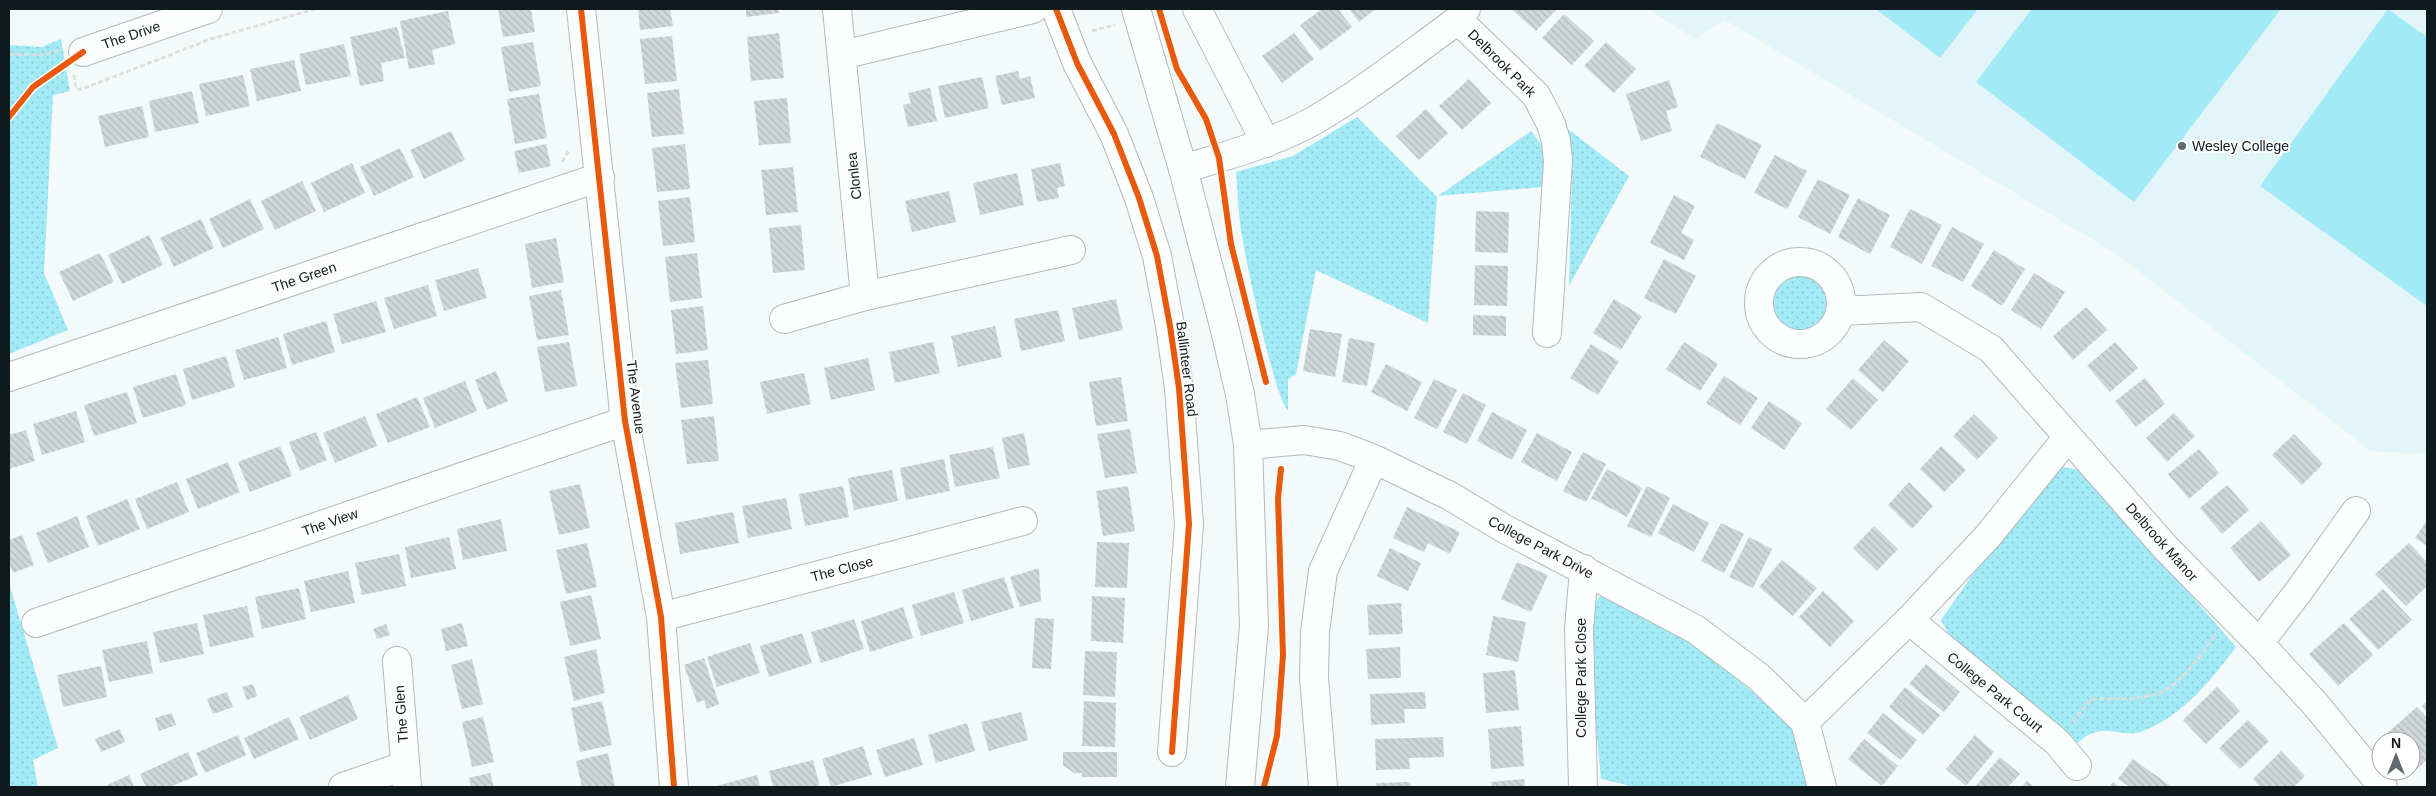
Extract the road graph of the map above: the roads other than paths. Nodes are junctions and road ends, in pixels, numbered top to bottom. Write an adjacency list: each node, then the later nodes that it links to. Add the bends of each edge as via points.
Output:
1 (208, 9): 9 (street, The Drive)
2 (581, 9): 13 (street, The Avenue)
3 (837, 9): 10 (street, Clonlea)
4 (1033, 9): 10 (street)
5 (1056, 9): 33 (street, Ballinteer Road, via 1077,63 1114,134 1138,198 1156,256 1170,326 1179,388 1189,524)
6 (1196, 9): 11 (street)
7 (1462, 14): 11 (street, Delbrook Park, via 1369,84 1314,120); 18 (street, Delbrook Park, via 1536,95 1556,141 1558,162)
8 (1128, 16): 12 (street)
9 (71, 51)
10 (842, 55): 15 (street, Clonlea)
11 (1266, 143): 12 (street, Delbrook Park)
12 (1183, 169): 22 (street, via 1224,326)
13 (600, 178): 19 (street, The Green); 20 (street, The Avenue)
14 (1071, 250): 15 (street)
15 (865, 296): 17 (street)
16 (1841, 311): 21 (street, Delbrook Manor, via 1922,307 1991,349)
17 (784, 319)
18 (1547, 333)
19 (9, 377)
20 (625, 421): 27 (street, The Avenue); 29 (street, The View)
21 (2068, 437): 28 (street, via 1988,536); 30 (street, Delbrook Manor, via 2165,547)
22 (1248, 445): 23 (street, College Park Drive, via 1304,440 1340,446); 38 (street, via 1254,626)
23 (1374, 459): 26 (street, College Park Drive); 39 (street, via 1323,571 1315,632 1314,678)
24 (2356, 511): 30 (street)
25 (1023, 521): 27 (street, The Close)
26 (1584, 569): 32 (street, College Park Drive, via 1695,629 1759,677); 40 (street, College Park Close, via 1579,629)
27 (661, 617): 37 (street, The Avenue)
28 (1909, 620): 32 (street); 34 (street, College Park Court, via 2057,742)
29 (36, 623)
30 (2259, 643): 42 (street, Delbrook Manor, via 2316,705)
31 (397, 661): 35 (street, The Glen)
32 (1805, 722): 41 (street)
33 (1172, 752)
34 (2077, 766)
35 (406, 777): 36 (street, The Glen)
36 (344, 787)
37 (674, 787)
38 (1240, 787)
39 (1323, 787)
40 (1583, 787)
41 (1822, 787)
42 (2383, 787)

